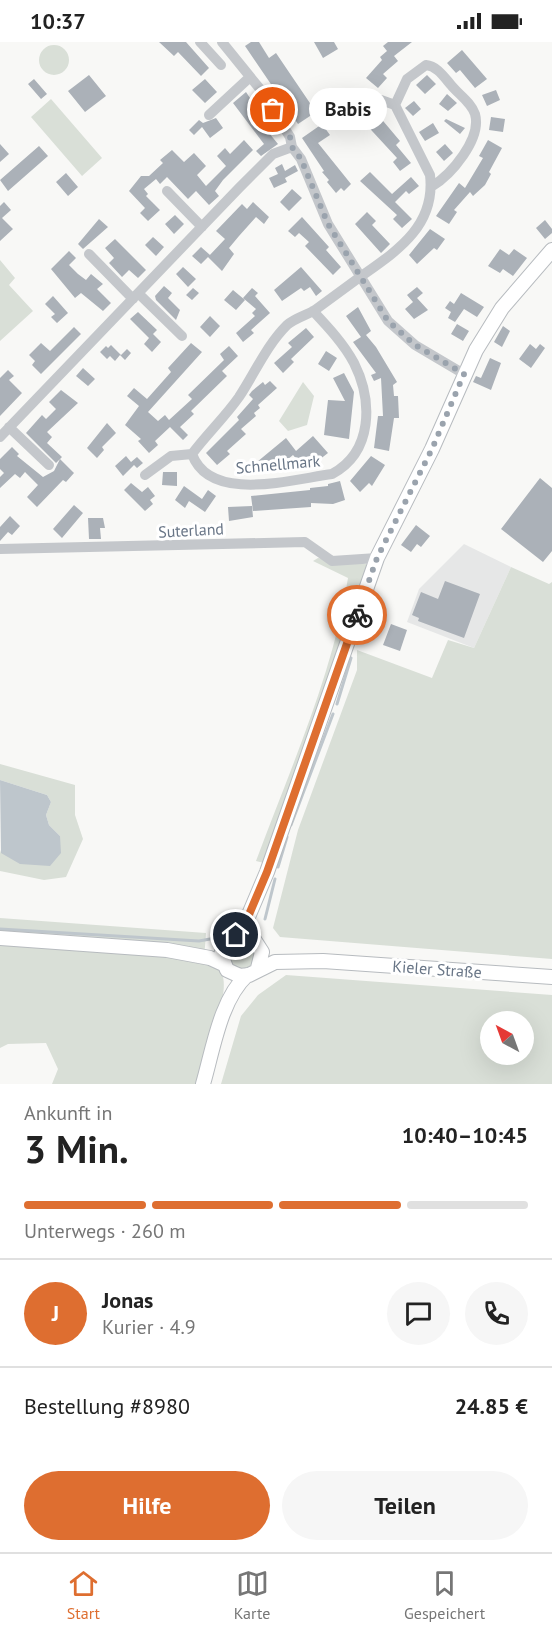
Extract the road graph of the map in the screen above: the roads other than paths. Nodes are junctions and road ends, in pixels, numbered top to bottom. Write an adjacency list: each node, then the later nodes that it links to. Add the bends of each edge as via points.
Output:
1 (200, 42): 2 (street, via 219,62)
2 (226, 46): 3 (street)
3 (250, 77): 6 (street); 7 (street, via 290,137)
4 (381, 100): 5 (street)
5 (395, 105): 8 (street, via 426,164); 8 (street, via 407,79 426,65 440,73 473,110 476,124 470,142 451,174)
6 (209, 115)
7 (292, 147): 10 (street, via 273,154); 13 (street, via 304,165 328,224)
8 (431, 187): 13 (street, via 427,213 413,235)
9 (167, 191): 10 (street)
10 (202, 227): 14 (street)
11 (552, 250): 17 (main road, via 502,308)
12 (89, 254): 14 (street)
13 (359, 277): 15 (street); 17 (street, via 388,321 415,345)
14 (136, 297): 16 (street); 18 (street)
15 (313, 311): 20 (street, via 289,324 270,344 238,398); 20 (street, Schnellmark, via 354,363 368,410 359,448 346,466 332,474 236,485 203,471)
16 (182, 336)
17 (464, 374): 24 (main road, via 432,449)
18 (9, 427): 19 (street); 21 (street)
19 (0, 437)
20 (192, 454): 22 (street, via 171,456)
21 (49, 465)
22 (145, 475)
23 (0, 549): 24 (street, Suterland, via 305,542 332,561)
24 (377, 558): 25 (main road)
25 (267, 872): 27 (main road, via 245,924); 28 (main road, via 254,928)
26 (0, 938): 29 (main road)
27 (230, 939): 28 (main road, via 246,935); 29 (main road, via 204,948); 31 (main road, via 221,952)
28 (258, 942): 30 (main road, Kieler Straße, via 273,951); 32 (main road, via 262,957)
29 (166, 950): 31 (main road, via 210,958)
30 (323, 961): 32 (main road, Kieler Straße, via 275,962); 33 (main road, Kieler Straße)
31 (225, 967): 32 (main road, via 237,975); 34 (main road, via 228,984)
32 (252, 971): 34 (main road, via 236,988)
33 (552, 977)
34 (223, 1016): 35 (main road)
35 (203, 1084)

